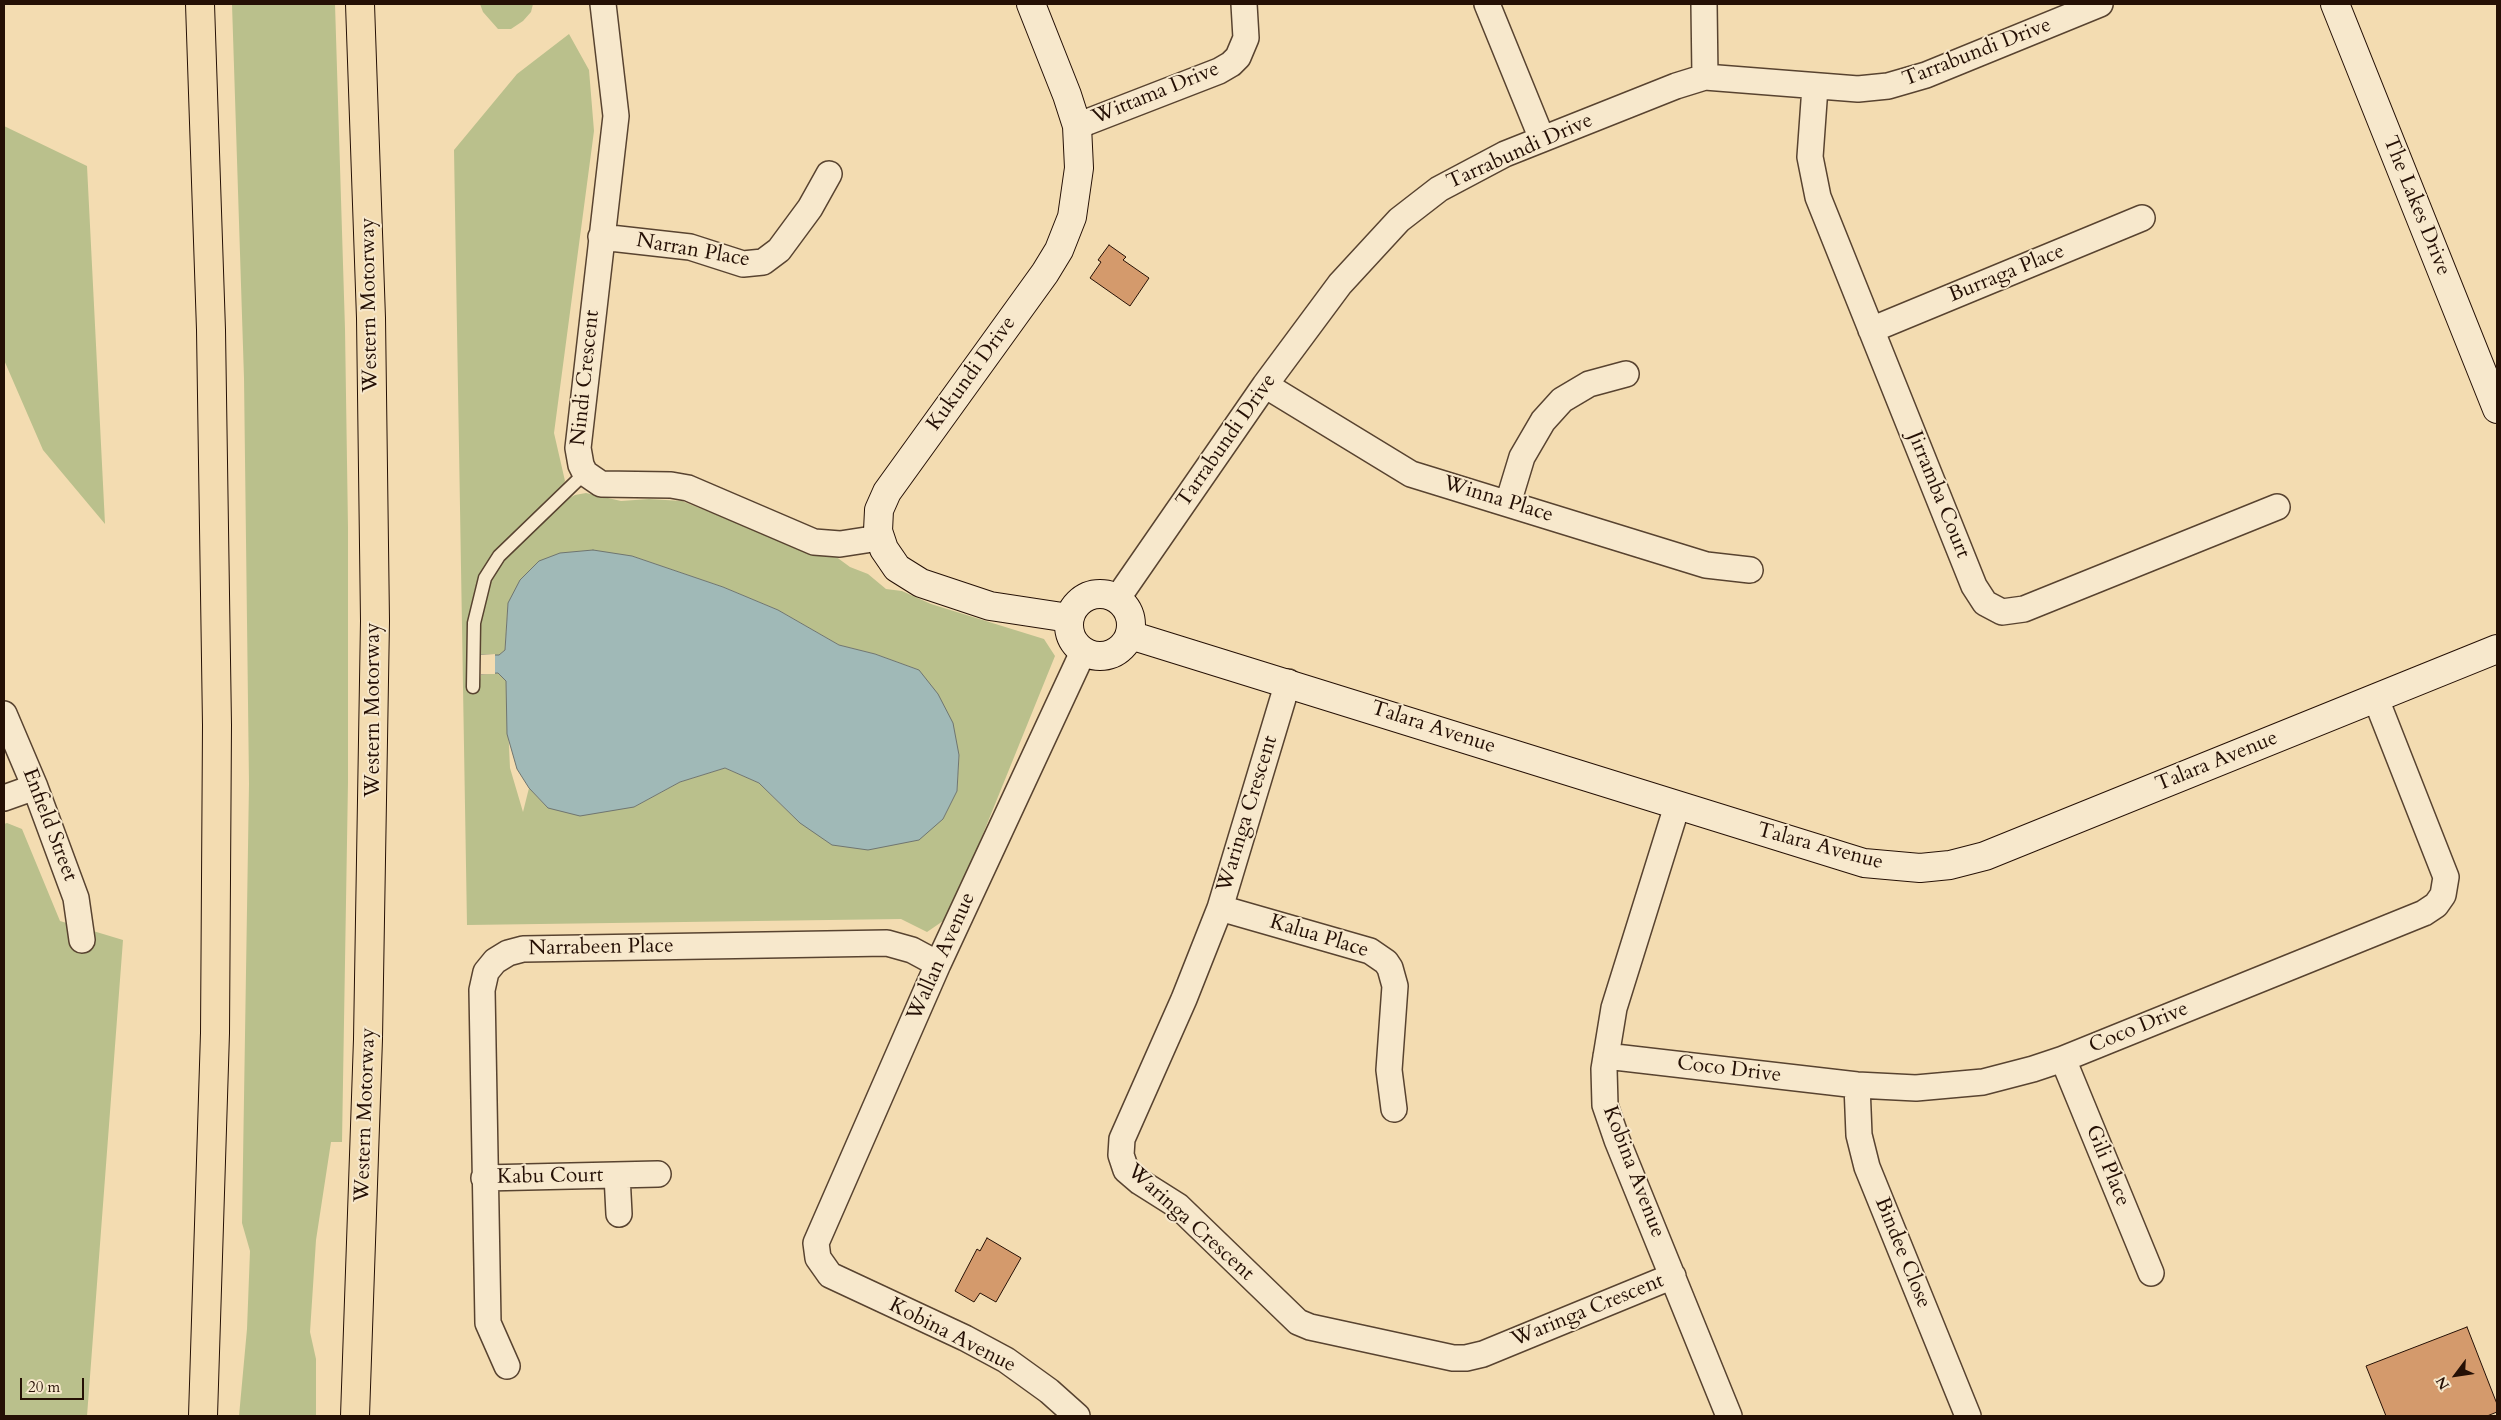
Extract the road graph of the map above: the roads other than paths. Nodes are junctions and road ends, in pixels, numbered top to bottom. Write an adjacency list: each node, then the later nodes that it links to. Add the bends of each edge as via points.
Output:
1 (200, 4): 53 (highway, via 211,330 217,715 215,1033)
2 (360, 4): 54 (highway, Western Motorway, via 371,318 375,621 368,1049)
3 (603, 4): 16 (street, Nindi Crescent, via 616,116)
4 (1031, 4): 12 (street, Kukundi Drive)
5 (1244, 4): 12 (street, Wittama Drive, via 1246,38 1231,64)
6 (1487, 4): 13 (street)
7 (1704, 4): 10 (street)
8 (2098, 4): 11 (street, Tarrabundi Drive, via 1902,84 1858,89)
9 (2335, 4): 20 (street, The Lakes Drive)
10 (1705, 76): 11 (street, Tarrabundi Drive); 13 (street, Tarrabundi Drive)
11 (1815, 86): 17 (street, Jirramba Court, via 1810,157 1814,186)
12 (1077, 126): 24 (street, Kukundi Drive, via 1078,183 1072,217 1059,250 888,492 879,510)
13 (1542, 139): 19 (street, Tarrabundi Drive, via 1455,179 1399,220 1340,284)
14 (829, 174): 16 (street, Narran Place, via 810,208 779,250 757,263 743,264 690,247)
15 (2142, 218): 17 (street, Burraga Place)
16 (602, 237): 21 (street, Nindi Crescent, via 578,448 580,465)
17 (1871, 330): 23 (street, Jirramba Court, via 1974,586 1985,603 1994,609 2024,610)
18 (1626, 374): 22 (street, via 1589,384 1562,400 1543,421 1522,457)
19 (1265, 385): 22 (street, Winna Place, via 1405,471); 26 (street, Tarrabundi Drive)
20 (2497, 409)
21 (585, 473): 24 (street, Nindi Crescent, via 601,484 611,486 671,485 688,488 814,542 840,544); 32 (lane, via 504,551 485,578 474,623)
22 (1508, 503): 25 (street, Winna Place, via 1706,565)
23 (2277, 507)
24 (879, 538): 27 (street, Kukundi Drive, via 897,568 921,583 990,606)
25 (1750, 570)
26 (1117, 599): 27 (street, via 1098,594 1088,596 1076,605); 28 (street, via 1129,615)
27 (1069, 618): 30 (street, via 1071,637)
28 (1130, 635): 30 (street, via 1119,650 1110,655 1101,657); 31 (street, Talara Avenue)
29 (2497, 650): 33 (street, Talara Avenue)
30 (1083, 652): 40 (street, Wallan Avenue)
31 (1288, 682): 37 (street, Talara Avenue); 38 (street, Waringa Crescent)
32 (473, 688)
33 (2376, 699): 37 (street, Talara Avenue, via 1985,856 1950,865 1903,867 1864,863); 42 (street, Coco Drive, via 2444,871 2446,888 2440,900 2424,913)
34 (4, 714): 35 (street, Enfield Street)
35 (35, 787): 36 (street); 39 (street, Enfield Street, via 76,898)
36 (4, 798)
37 (1677, 806): 41 (street, Kobina Avenue, via 1614,1008)
38 (1220, 908): 44 (street, Kalua Place, via 1370,951 1386,962 1395,986 1389,1070); 51 (street, Waringa Crescent, via 1122,1139 1121,1155 1126,1170 1133,1177 1178,1206 1292,1318 1310,1327 1453,1358 1466,1358 1483,1354)
39 (82, 940)
40 (938, 964): 47 (street, Narrabeen Place, via 912,950 887,943 523,948 508,952 490,966 483,980); 49 (street, Wallan Avenue, via 818,1236 817,1250)
41 (1606, 1056): 43 (street, Coco Drive); 51 (street, Kobina Avenue, via 1604,1091 1610,1122)
42 (2063, 1059): 43 (street, Coco Drive, via 1970,1084 1916,1088); 50 (street, Gili Place)
43 (1857, 1085): 57 (street, Bindee Close, via 1859,1135 1867,1167)
44 (1394, 1109)
45 (658, 1174): 46 (street, Kabu Court)
46 (617, 1175): 47 (street, Kabu Court); 48 (street, Kabu Court)
47 (484, 1178): 52 (street, Narrabeen Place, via 488,1324)
48 (619, 1214)
49 (822, 1266): 55 (street, Kobina Avenue, via 837,1279 1006,1360)
50 (2151, 1273)
51 (1673, 1276): 56 (street, Kobina Avenue)
52 (507, 1366)
53 (203, 1416)
54 (354, 1416)
55 (1077, 1416)
56 (1729, 1416)
57 (1968, 1416)

